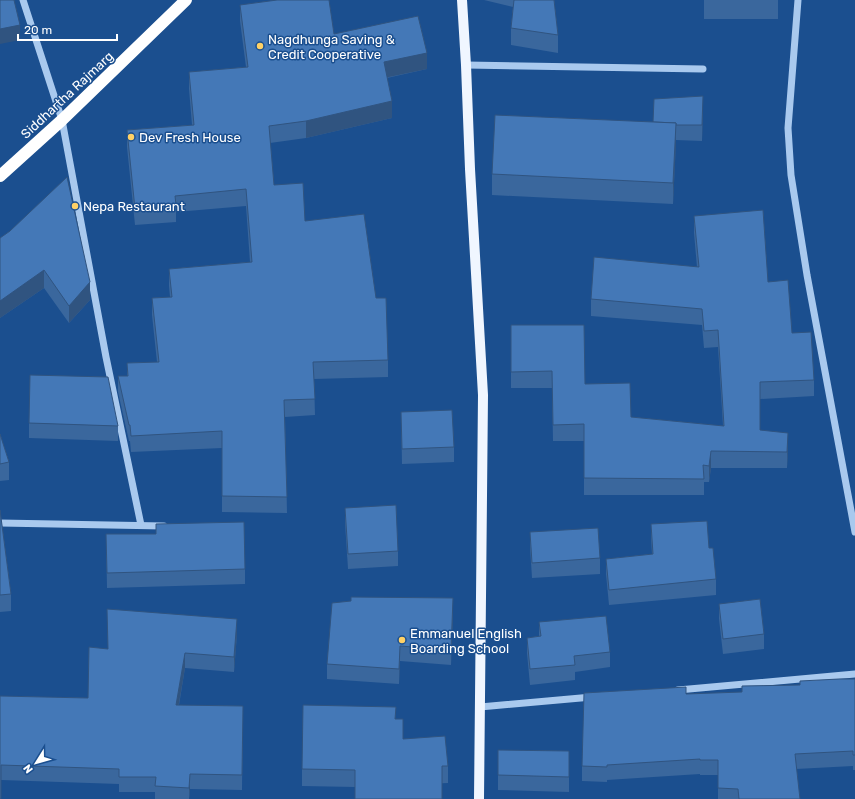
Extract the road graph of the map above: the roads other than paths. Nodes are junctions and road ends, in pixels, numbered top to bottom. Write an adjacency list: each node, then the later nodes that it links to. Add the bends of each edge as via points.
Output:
1 (23, 0): 7 (street)
2 (186, 0): 7 (highway, Siddhartha Rajmarg)
3 (462, 0): 5 (main road)
4 (798, 0): 12 (street, via 788,128 791,176)
5 (466, 65): 6 (street); 16 (main road, via 483,395)
6 (703, 69)
7 (62, 120): 8 (highway, Siddhartha Rajmarg); 10 (street, via 106,357)
8 (0, 176)
9 (0, 523): 10 (street)
10 (141, 526): 11 (street)
11 (171, 526)
12 (855, 532)
13 (855, 674): 14 (street)
14 (667, 691)
15 (597, 697): 16 (street)
16 (480, 707): 17 (main road)
17 (478, 799)

